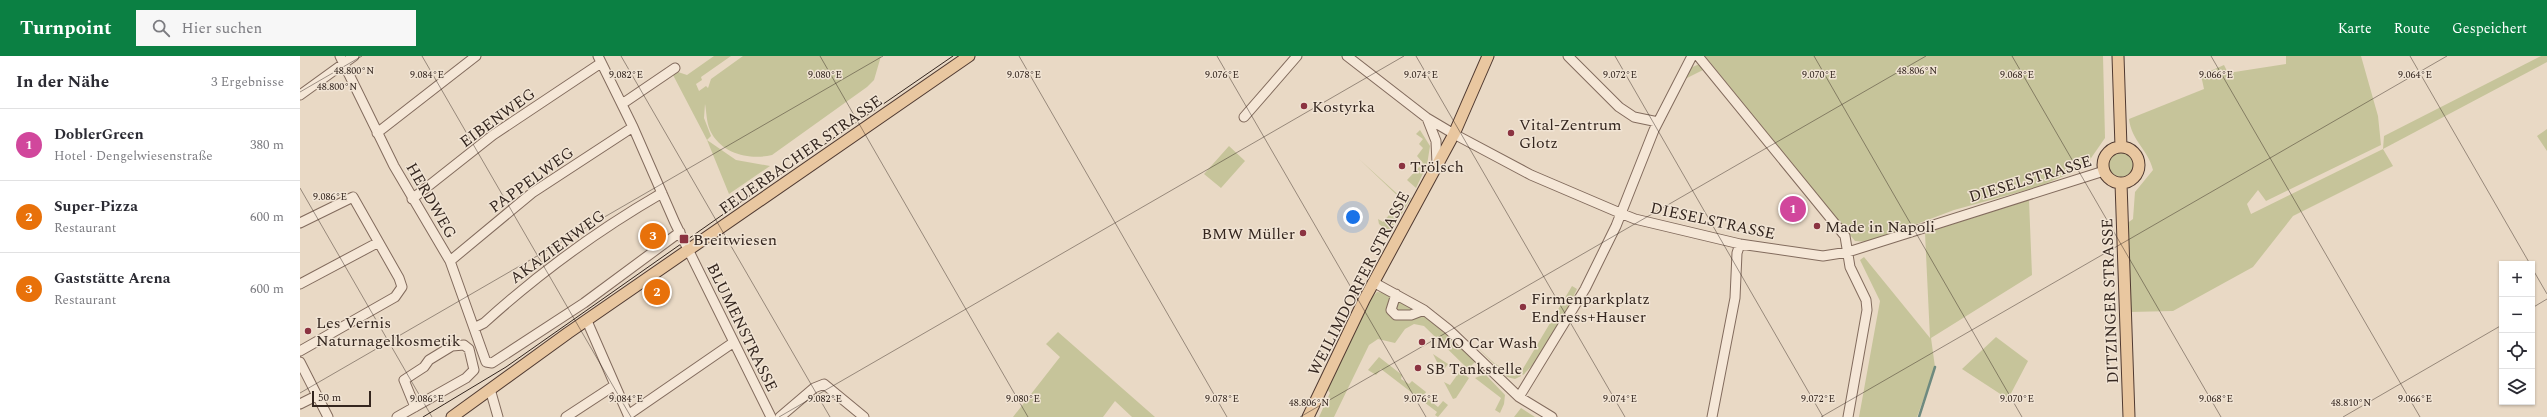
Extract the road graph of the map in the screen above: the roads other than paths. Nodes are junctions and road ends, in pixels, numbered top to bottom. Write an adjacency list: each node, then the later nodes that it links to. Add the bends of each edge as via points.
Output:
1 (354, 56): 11 (street)
2 (476, 56): 20 (street)
3 (969, 56): 33 (main road, FEUERBACHER STRASSE)
4 (1297, 56): 16 (street)
5 (1347, 56): 17 (street, DIESELSTRASSE)
6 (1488, 56): 21 (main road, WEILIMDORFER STRASSE)
7 (1568, 56): 18 (street, via 1619,107 1634,116)
8 (1692, 56): 18 (street)
9 (1698, 56): 34 (street, via 1840,229 1845,236)
10 (2118, 56): 22 (main road)
11 (342, 60): 14 (street); 20 (street, HERDWEG)
12 (600, 60): 15 (street, BLUMENSTRASSE); 27 (street, EIBENWEG, via 493,135)
13 (675, 68): 15 (street)
14 (300, 95)
15 (622, 104): 19 (street, BLUMENSTRASSE)
16 (1244, 117)
17 (1427, 118): 21 (street, DIESELSTRASSE); 23 (street, via 1434,131)
18 (1658, 122): 28 (street)
19 (633, 127): 26 (street, BLUMENSTRASSE); 35 (street, PAPPELWEG, via 532,193)
20 (376, 134): 27 (street, HERDWEG)
21 (1454, 134): 23 (main road, WEILIMDORFER STRASSE); 28 (street, DIESELSTRASSE, via 1531,175)
22 (2121, 147): 24 (main road, via 2106,154); 25 (main road, via 2136,154 2139,165 2132,180)
23 (1437, 164): 36 (main road, WEILIMDORFER STRASSE)
24 (2104, 171): 25 (main road, via 2110,180); 34 (street, DIESELSTRASSE)
25 (2121, 183): 64 (main road, DITZINGER STRASSE)
26 (662, 193): 30 (street, BLUMENSTRASSE); 41 (street, AKAZIENWEG, via 580,246 539,276 484,323)
27 (412, 199): 35 (street, HERDWEG)
28 (1620, 213): 32 (street, DIESELSTRASSE, via 1635,219); 48 (street, via 1571,315)
29 (300, 223): 31 (street, via 353,197)
30 (680, 232): 33 (street, BLUMENSTRASSE); 41 (street, HERDWEG, via 584,303 492,363 486,361)
31 (377, 243): 37 (street); 43 (street, via 399,278 402,287 398,294)
32 (1740, 244): 34 (street, DIESELSTRASSE, via 1823,256); 62 (street, via 1737,253 1735,298)
33 (689, 250): 40 (main road, FEUERBACHER STRASSE); 42 (street, BLUMENSTRASSE)
34 (1848, 252): 63 (street, via 1850,267 1866,300 1867,310)
35 (450, 261): 41 (street, HERDWEG)
36 (1373, 282): 38 (street); 60 (main road, WEILIMDORFER STRASSE)
37 (300, 284)
38 (1396, 294): 39 (street); 39 (street, via 1391,310 1396,315)
39 (1424, 310): 48 (street, via 1448,329)
40 (587, 321): 45 (street); 46 (main road, FEUERBACHER STRASSE)
41 (474, 328)
42 (734, 342): 51 (street); 57 (street, BLUMENSTRASSE)
43 (300, 351)
44 (300, 362): 47 (street)
45 (615, 385): 51 (street); 56 (street)
46 (490, 389): 54 (main road, FEUERBACHER STRASSE); 55 (street)
47 (316, 396): 49 (street); 52 (street)
48 (1519, 397): 61 (street)
49 (300, 404)
50 (415, 407): 50 (street, via 404,380 452,346 464,345 473,360 472,373); 53 (street)
51 (628, 416)
52 (328, 417)
53 (397, 417)
54 (452, 417)
55 (498, 417)
56 (566, 417)
57 (771, 417)
58 (780, 417): 59 (street, via 814,388 824,384)
59 (864, 417)
60 (1308, 417)
61 (1552, 417)
62 (1712, 417)
63 (1848, 417)
64 (2129, 417)

